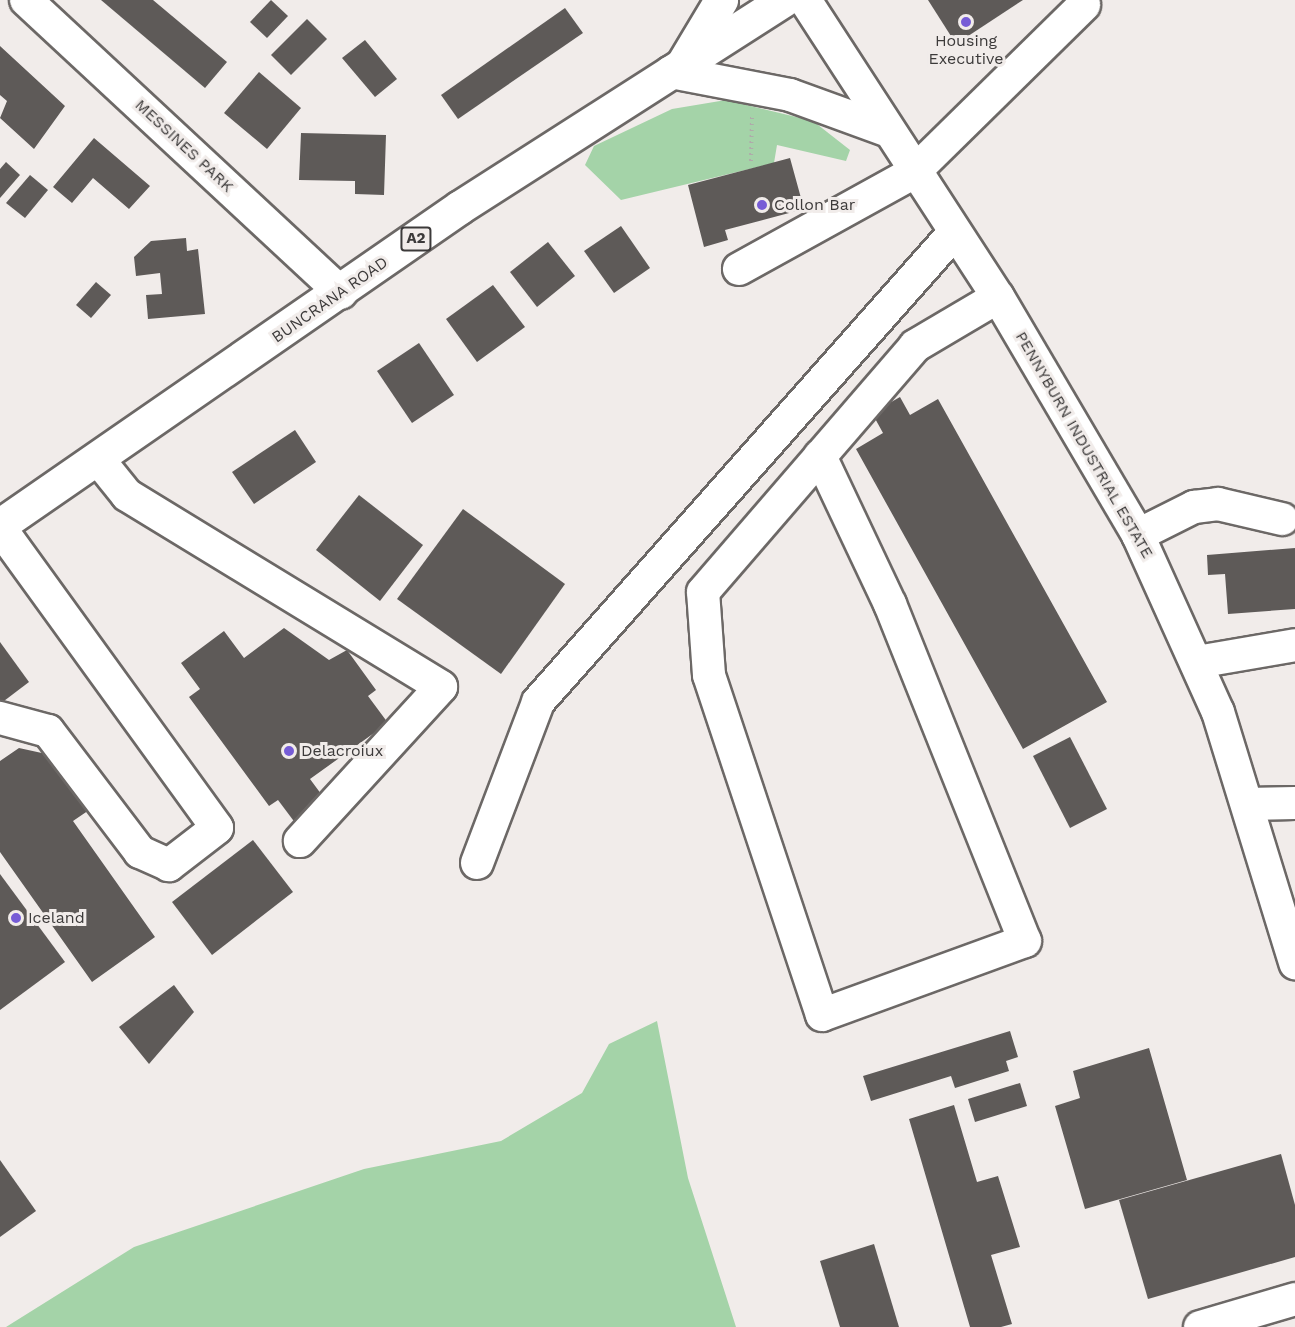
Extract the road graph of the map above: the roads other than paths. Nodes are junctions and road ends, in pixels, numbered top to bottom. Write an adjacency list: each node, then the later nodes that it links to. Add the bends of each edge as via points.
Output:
1 (26, 0): 11 (street, MESSINES PARK)
2 (721, 0): 6 (main road)
3 (784, 0): 6 (main road, BUNCRANA ROAD / A2)
4 (805, 0): 7 (street, PENNYBURN INDUSTRIAL ESTATE)
5 (1084, 5): 8 (street)
6 (676, 69): 7 (street, via 830,107); 11 (main road, BUNCRANA ROAD / A2, via 460,207)
7 (886, 130): 8 (street, PENNYBURN INDUSTRIAL ESTATE)
8 (913, 173): 9 (street, PENNYBURN INDUSTRIAL ESTATE); 10 (street)
9 (953, 234): 12 (street, PENNYBURN INDUSTRIAL ESTATE); 24 (street, via 538,702)
10 (739, 269)
11 (341, 293): 14 (main road, BUNCRANA ROAD / A2)
12 (998, 297): 13 (street, via 915,346); 17 (street, PENNYBURN INDUSTRIAL ESTATE)
13 (820, 456): 13 (street, via 703,592 709,675 822,1015 1025,942 890,604)
14 (98, 459): 16 (main road, BUNCRANA ROAD / A2); 23 (street, via 128,495 441,687)
15 (1282, 519): 17 (street, via 1218,504 1194,507)
16 (0, 526): 20 (street, via 217,828 169,865 140,852 48,731)
17 (1138, 535): 19 (street, PENNYBURN INDUSTRIAL ESTATE)
18 (1295, 645): 19 (street)
19 (1197, 663): 22 (street, PENNYBURN INDUSTRIAL ESTATE)
20 (0, 717)
21 (1295, 803): 22 (street)
22 (1247, 804): 25 (street, PENNYBURN INDUSTRIAL ESTATE)
23 (300, 841)
24 (477, 863)
25 (1295, 963)
26 (1295, 1299): 27 (street)
27 (1200, 1327)

